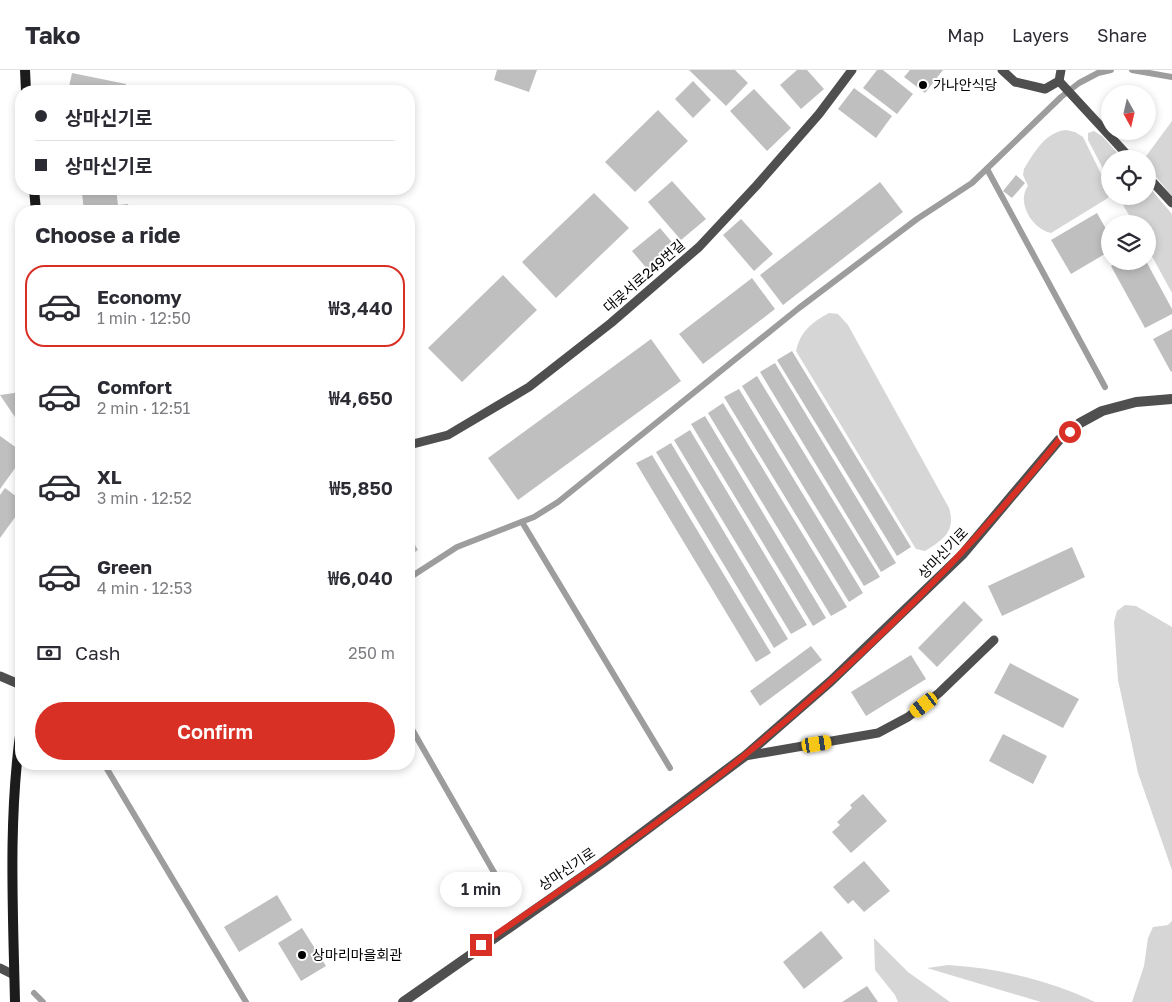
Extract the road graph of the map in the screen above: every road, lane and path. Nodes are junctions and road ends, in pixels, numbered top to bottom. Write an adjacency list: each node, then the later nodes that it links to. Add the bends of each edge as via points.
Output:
1 (25, 70): 6 (street)
2 (852, 70): 11 (lane, 대곶서로249번길, via 813,121 699,247 529,387 448,435)
3 (1002, 70): 5 (lane, via 1015,82 1030,87 1045,89)
4 (1062, 70): 5 (lane)
5 (1062, 83): 7 (lane)
6 (26, 85)
7 (1123, 150)
8 (1156, 186): 9 (lane)
9 (1172, 204)
10 (1172, 399): 15 (street, 상마신기로, via 1136,402 1102,411 1080,423 955,562 831,681)
11 (415, 443)
12 (994, 640): 15 (lane, 상마신기로, via 939,694 908,717 878,733)
13 (0, 676): 14 (lane)
14 (15, 682)
15 (745, 756): 20 (street, 상마신기로, via 602,863)
16 (16, 770): 18 (street, via 11,843)
17 (0, 968): 18 (lane)
18 (14, 975): 19 (street)
19 (15, 1002)
20 (403, 1002)

